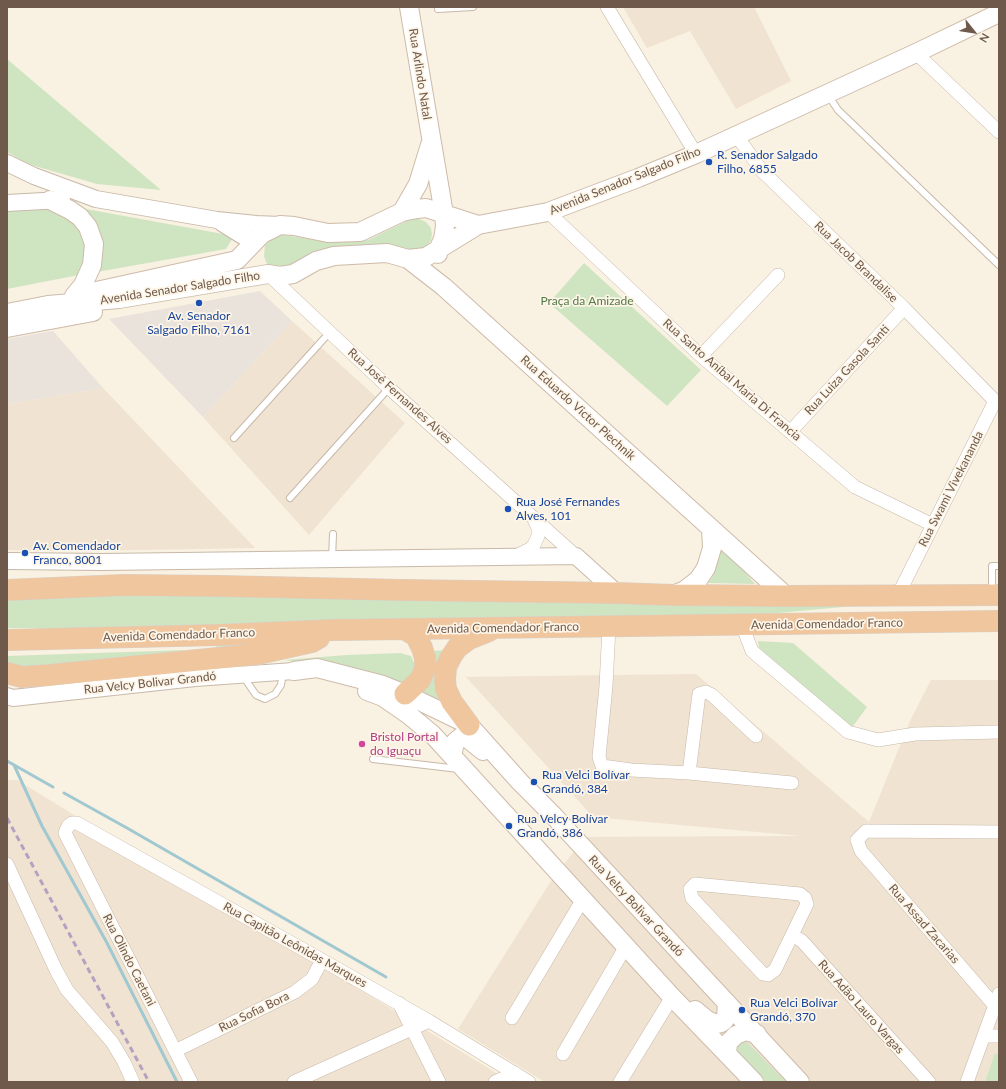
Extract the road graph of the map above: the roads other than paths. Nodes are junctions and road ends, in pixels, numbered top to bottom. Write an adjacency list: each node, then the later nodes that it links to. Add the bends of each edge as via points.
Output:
1 (409, 7): 10 (main road, Rua Arlindo Natal)
2 (472, 7): 4 (lane)
3 (608, 7): 11 (street)
4 (438, 9)
5 (999, 13): 6 (main road, Avenida Senador Salgado Filho)
6 (916, 53): 7 (main road, Avenida Senador Salgado Filho); 8 (street)
7 (827, 94): 9 (main road, Avenida Senador Salgado Filho); 25 (lane, via 838,110)
8 (999, 132)
9 (736, 135): 11 (main road, Avenida Senador Salgado Filho); 32 (street, Rua Jacob Brandalise, via 762,172)
10 (431, 141): 16 (main road, Rua Arlindo Natal, via 418,184); 18 (main road, Rua Arlindo Natal)
11 (696, 154): 17 (main road, Avenida Senador Salgado Filho)
12 (7, 163): 13 (street)
13 (96, 199): 14 (street); 19 (street)
14 (50, 200): 15 (street); 29 (main road, via 80,217 88,227 94,244 92,265)
15 (7, 203)
16 (402, 212): 18 (main road, via 426,208); 20 (main road, via 360,232 328,233)
17 (548, 212): 21 (main road, Avenida Senador Salgado Filho); 36 (street, Rua Santo Aníbal Maria Di Francia)
18 (444, 214): 21 (main road); 23 (main road, Rua Arlindo Natal, via 443,239)
19 (217, 220): 20 (street); 22 (street)
20 (280, 225): 22 (main road, Avenida Senador Salgado Filho, via 262,234)
21 (478, 226): 23 (main road, Avenida Senador Salgado Filho)
22 (254, 242): 26 (main road, via 254,254 259,265); 29 (main road, Avenida Senador Salgado Filho, via 237,260)
23 (438, 250): 24 (main road, Avenida Senador Salgado Filho, via 426,257); 28 (main road, via 438,266)
24 (408, 259): 26 (main road, Avenida Senador Salgado Filho, via 387,253 334,256 316,261 293,274); 28 (main road, Rua Eduardo Victor Piechnik)
25 (999, 265)
26 (268, 274): 30 (main road, Avenida Senador Salgado Filho); 35 (street, Rua José Fernandes Alves)
27 (778, 275): 36 (street)
28 (444, 288): 45 (main road, Rua Eduardo Victor Piechnik)
29 (74, 296): 31 (main road, Avenida Senador Salgado Filho)
30 (119, 299): 31 (main road, Avenida Senador Salgado Filho); 34 (main road, via 95,311)
31 (48, 305): 33 (main road, Avenida Senador Salgado Filho)
32 (904, 308): 37 (street, Rua Jacob Brandalise); 40 (street, Rua Luiza Gasola Santi)
33 (7, 313)
34 (7, 328)
35 (330, 332): 38 (street, Rua José Fernandes Alves); 41 (lane)
36 (701, 356): 40 (street, Rua Santo Aníbal Maria Di Francia)
37 (980, 386): 39 (street, Rua Swami Vivekananda)
38 (389, 388): 42 (lane); 43 (street, Rua José Fernandes Alves)
39 (997, 403): 44 (street, Rua Swami Vivekananda)
40 (790, 432): 44 (street, Rua Santo Aníbal Maria Di Francia, via 855,487)
41 (234, 438)
42 (290, 498)
43 (533, 517): 47 (street, Rua José Fernandes Alves); 48 (street, via 538,528 534,545)
44 (932, 525): 57 (street, Rua Swami Vivekananda)
45 (711, 528): 54 (main road, via 712,548 706,568 698,580); 56 (main road, Rua Eduardo Victor Piechnik)
46 (333, 534): 49 (lane)
47 (576, 556): 48 (street); 53 (street)
48 (514, 557): 49 (street)
49 (332, 559): 50 (street)
50 (7, 561)
51 (999, 566): 55 (lane, via 992,566)
52 (7, 590): 53 (highway, via 124,585)
53 (617, 593): 54 (highway)
54 (673, 595): 56 (highway)
55 (996, 595): 57 (highway)
56 (786, 596): 57 (highway)
57 (898, 596)
58 (999, 621): 59 (highway, Avenida Comendador Franco)
59 (742, 625): 60 (highway, Avenida Comendador Franco); 71 (street, via 752,651 848,732 878,740 915,734)
60 (609, 627): 61 (highway, Avenida Comendador Franco); 76 (street, via 599,757 602,766)
61 (496, 629): 63 (highway, Avenida Comendador Franco); 70 (highway, via 469,639 457,648 446,667 446,689)
62 (333, 630): 63 (highway, Avenida Comendador Franco); 64 (highway, Avenida Comendador Franco); 66 (highway, via 312,642 258,654 50,675 22,677)
63 (406, 630): 68 (highway, via 416,636 422,648 425,669 420,680)
64 (7, 640)
65 (289, 671): 67 (street, Rua Velcy Bolivar Grandó); 67 (lane, via 275,694 265,699 256,695); 68 (main road, Rua Velcy Bolivar Grandó, via 317,668 383,685); 73 (main road, Rua Velcy Bolivar Grandó, via 348,684 383,697 409,715)
66 (7, 673)
67 (242, 674): 69 (street, Rua Velcy Bolivar Grandó, via 13,698)
68 (405, 694): 70 (main road, Rua Velcy Bolivar Grandó)
69 (7, 696)
70 (469, 725): 77 (main road, Rua Velcy Bolivar Grandó)
71 (999, 732)
72 (756, 736): 76 (street, via 712,694 699,694)
73 (452, 756): 75 (main road, Rua Velcy Bolivar Grandó); 77 (main road, via 455,742 461,737 464,738)
74 (373, 759): 75 (lane)
75 (464, 769): 82 (main road, Rua Velcy Bolivar Grandó)
76 (689, 773): 78 (street)
77 (520, 782): 89 (main road, Rua Velcy Bolivar Grandó)
78 (792, 783)
79 (999, 832): 87 (street, Rua Assad Zacarias, via 866,831 857,840 861,851)
80 (66, 838): 85 (street, Rua Capitão Leônidas Marques, via 68,826 77,823); 96 (street, Rua Olindo Caetani)
81 (7, 864): 100 (street, via 67,990 112,1042)
82 (583, 899): 84 (main road, Rua Velcy Bolivar Grandó); 90 (street)
83 (792, 935): 83 (street, via 775,970 768,975 763,974 692,898 690,889 695,884 800,894 807,904); 109 (street, Rua Adão Lauro Vargas, via 802,941)
84 (626, 946): 86 (main road, Rua Velcy Bolivar Grandó); 97 (street)
85 (322, 960): 88 (street, Rua Capitão Leônidas Marques); 96 (street, Rua Sofia Bora, via 312,979 295,992)
86 (672, 997): 89 (main road, via 717,1024 726,1018); 98 (main road, Rua Velcy Bolivar Grandó); 106 (street)
87 (997, 1000): 94 (street)
88 (399, 1003): 91 (street, Rua Capitão Leônidas Marques); 92 (street)
89 (727, 1003): 93 (main road, Rua Velcy Bolivar Grandó)
90 (512, 1018)
91 (429, 1021): 92 (street); 99 (street, Rua Capitão Leônidas Marques)
92 (412, 1028): 102 (street); 103 (street)
93 (757, 1034): 98 (main road, via 746,1031 736,1035 728,1043); 108 (main road, Rua Velcy Bolivar Grandó)
94 (984, 1036): 95 (street); 110 (street)
95 (999, 1036)
96 (175, 1051): 101 (street, Rua Olindo Caetani)
97 (563, 1054)
98 (727, 1054): 107 (main road, Rua Velcy Bolivar Grandó)
99 (515, 1073): 104 (street); 105 (street, Rua Capitão Leônidas Marques)
100 (133, 1082)
101 (191, 1082)
102 (294, 1082)
103 (439, 1082)
104 (495, 1082)
105 (529, 1082)
106 (620, 1082)
107 (754, 1082)
108 (800, 1082)
109 (929, 1082)
110 (967, 1082)

